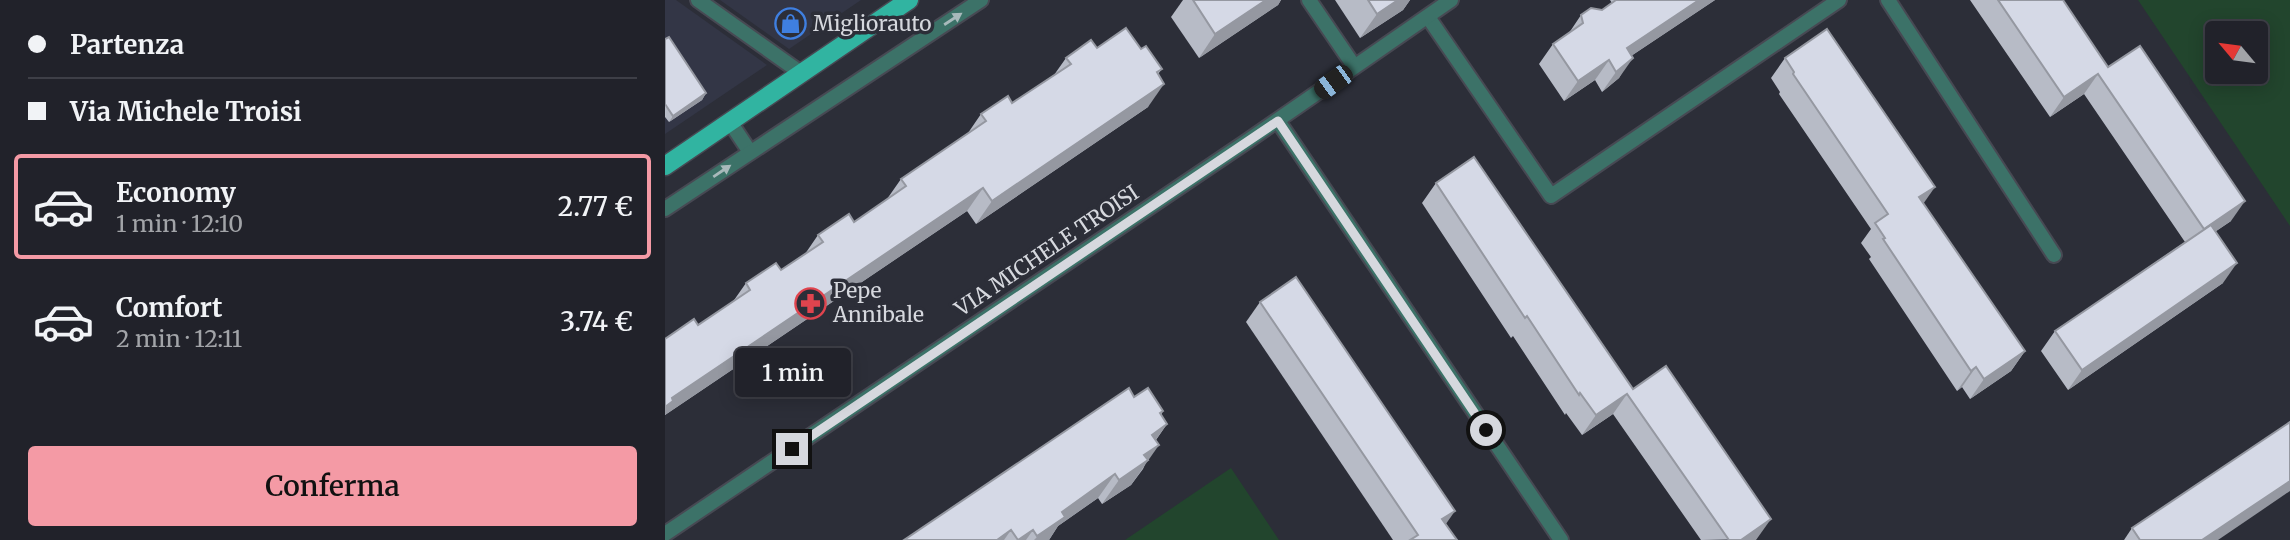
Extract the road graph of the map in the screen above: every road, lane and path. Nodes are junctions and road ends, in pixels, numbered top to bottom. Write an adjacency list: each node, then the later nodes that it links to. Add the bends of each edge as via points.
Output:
1 (698, 0): 10 (street)
2 (909, 0): 10 (main road)
3 (981, 0): 13 (street, one-way to 3)
4 (1309, 0): 9 (street)
5 (1451, 0): 8 (street, VIA MICHELE TROISI)
6 (1839, 0): 8 (street, via 1551,196)
7 (1888, 0): 16 (street)
8 (1428, 16): 9 (street, VIA MICHELE TROISI)
9 (1354, 66): 11 (street, VIA MICHELE TROISI)
10 (801, 73): 12 (main road)
11 (1278, 121): 17 (street, VIA MICHELE TROISI); 18 (street)
12 (730, 122): 13 (street); 14 (main road)
13 (750, 152): 15 (street, one-way to 13)
14 (665, 166)
15 (665, 209)
16 (2055, 254)
17 (665, 534)
18 (1561, 540)

